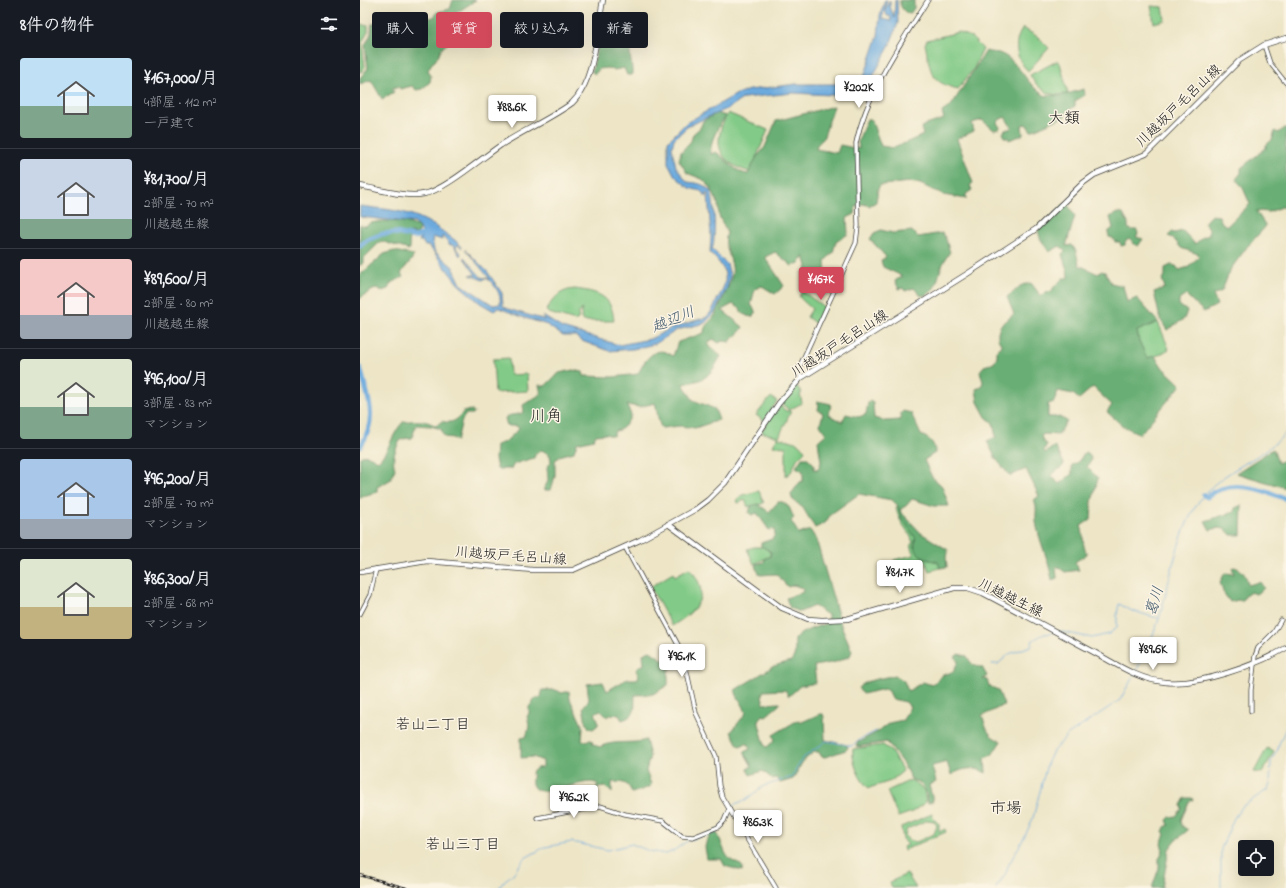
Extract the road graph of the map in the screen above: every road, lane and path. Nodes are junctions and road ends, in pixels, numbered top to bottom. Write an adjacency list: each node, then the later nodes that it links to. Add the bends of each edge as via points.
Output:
1 (603, 0): 6 (main road, via 589,76 583,91 572,103 502,144 430,193 415,195)
2 (928, 0): 7 (street, via 875,91 860,130 856,143 856,243 798,370)
3 (1286, 38): 4 (main road, 川越坂戸毛呂山線)
4 (1264, 45): 5 (street, via 1270,63); 7 (main road, 川越坂戸毛呂山線, via 1229,70 1146,154 1094,175 1036,229)
5 (1286, 83)
6 (360, 186)
7 (801, 378): 8 (main road, 川越坂戸毛呂山線, via 779,403 719,489 700,506)
8 (668, 524): 9 (main road, 川越坂戸毛呂山線); 15 (main road, 川越越生線, via 774,603 795,615 822,620 847,619 948,589 968,588 983,593 1135,673 1160,682 1211,676)
9 (625, 547): 10 (main road, 川越坂戸毛呂山線, via 566,571 433,561); 17 (street, via 684,654 696,713 714,750 720,790)
10 (376, 569): 11 (main road, 川越坂戸毛呂山線); 12 (street, via 370,595)
11 (360, 572)
12 (360, 614)
13 (1281, 620): 15 (street, via 1256,653)
14 (1286, 648): 15 (main road, 川越越生線)
15 (1253, 664): 16 (street)
16 (1251, 711)
17 (729, 809): 18 (street, via 718,827 693,837 682,836 663,821 600,806); 19 (street)
18 (537, 818)
19 (776, 888)

